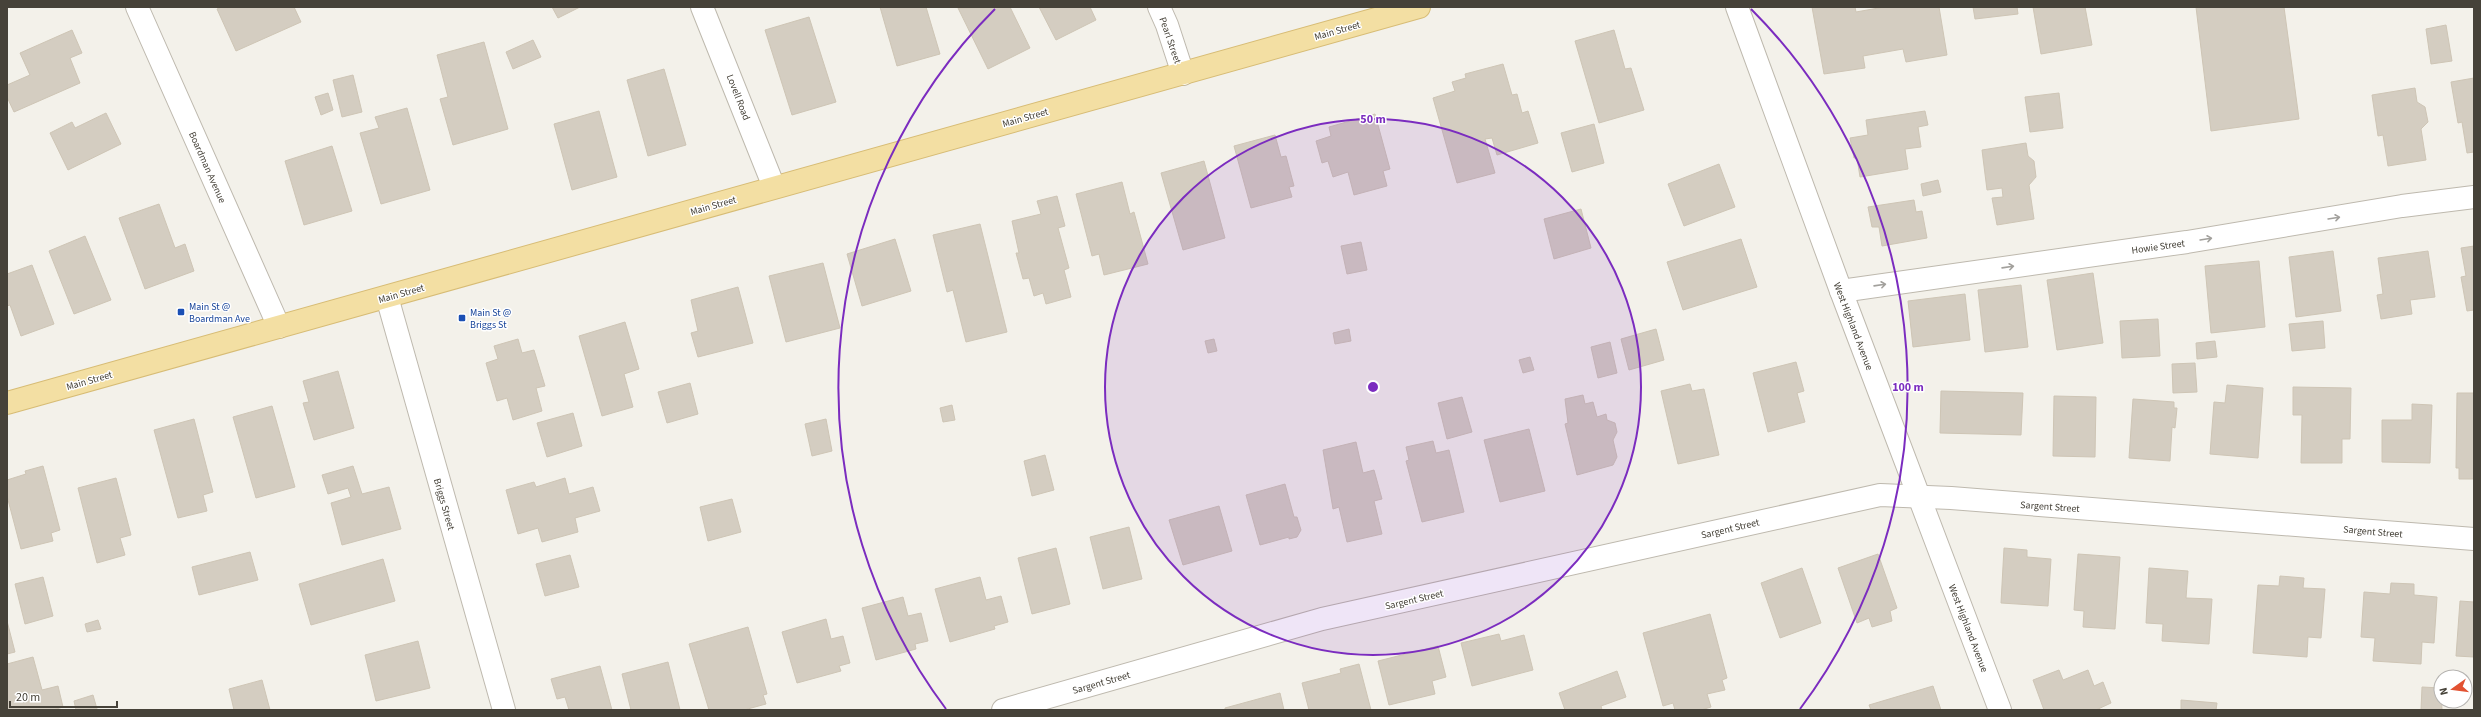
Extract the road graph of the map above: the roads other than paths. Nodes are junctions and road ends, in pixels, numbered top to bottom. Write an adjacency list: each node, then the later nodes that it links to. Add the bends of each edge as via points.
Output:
1 (137, 7): 11 (street, Boardman Avenue)
2 (702, 7): 7 (street, Lovell Road)
3 (1159, 7): 6 (street, Pearl Street)
4 (1419, 7): 6 (main road, Main Street)
5 (1737, 7): 9 (street, West Highland Avenue)
6 (1183, 74): 7 (main road, Main Street)
7 (774, 187): 10 (main road, Main Street)
8 (2474, 197): 9 (street, Howie Street, one-way to 8, via 2179,243 2402,206)
9 (1841, 291): 13 (street, West Highland Avenue)
10 (387, 298): 11 (main road, Main Street); 15 (street, Briggs Street)
11 (279, 327): 12 (main road, Main Street)
12 (7, 403)
13 (1918, 496): 14 (street, Sargent Street); 16 (street, Sargent Street, via 1870,497 1322,619); 17 (street, West Highland Avenue)
14 (2474, 539)
15 (504, 710)
16 (1003, 710)
17 (2000, 710)

